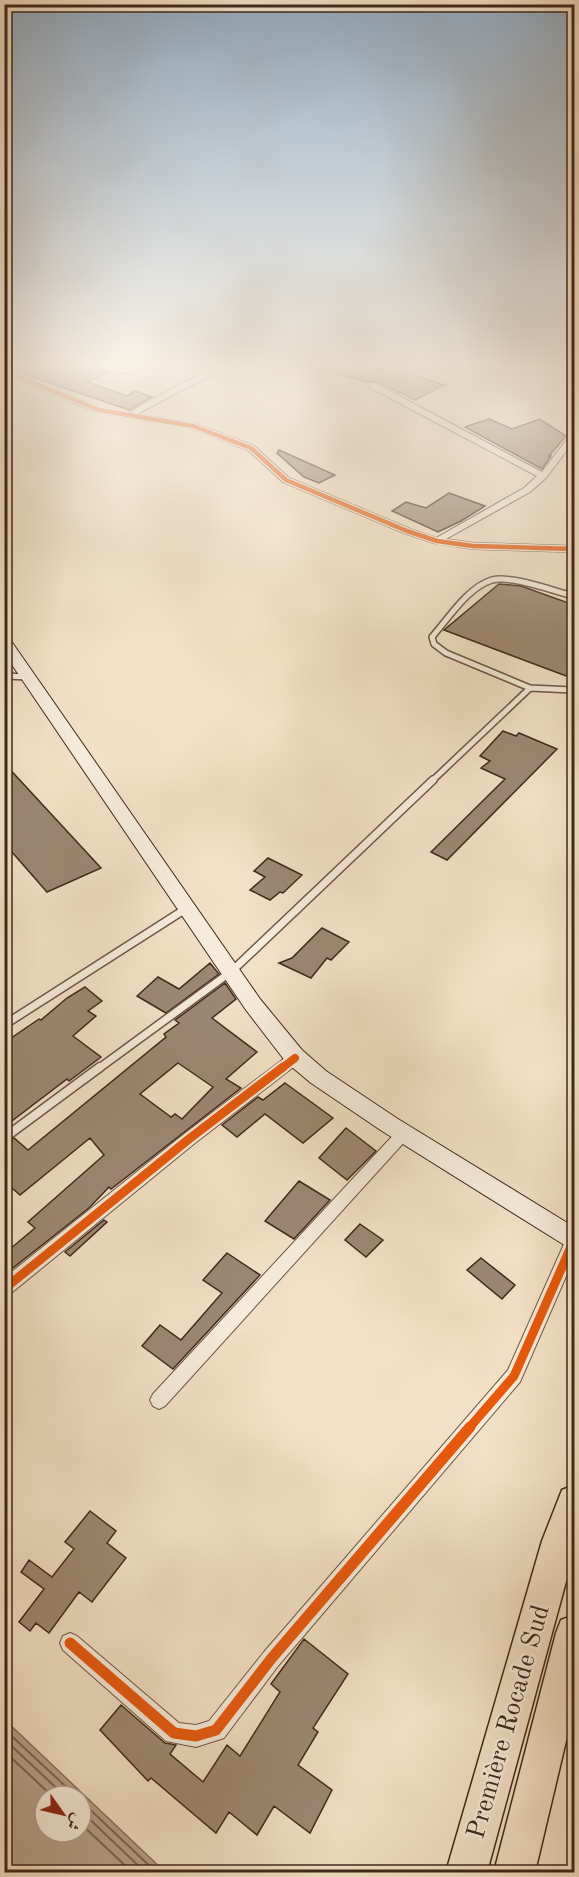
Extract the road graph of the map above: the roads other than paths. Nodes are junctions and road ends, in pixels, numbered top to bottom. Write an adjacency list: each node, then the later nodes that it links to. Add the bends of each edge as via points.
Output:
1 (257, 454): 5 (street, via 286,480)
2 (501, 454): 4 (street)
3 (560, 454): 4 (street)
4 (543, 476): 5 (street, via 527,490)
5 (437, 541): 6 (street)
6 (574, 549)
7 (574, 597): 11 (lane, via 494,580 476,591 432,637 434,644 446,653)
8 (4, 641): 10 (main road)
9 (4, 676): 10 (lane)
10 (29, 677): 13 (main road)
11 (530, 688): 12 (lane); 14 (lane)
12 (574, 688)
13 (188, 908): 14 (main road); 15 (lane)
14 (232, 971): 16 (main road); 18 (lane)
15 (4, 1025)
16 (295, 1058): 17 (main road); 20 (street)
17 (403, 1134): 19 (main road); 21 (street)
18 (4, 1138)
19 (574, 1240): 24 (street, via 514,1376 271,1659 216,1730 196,1736 174,1733)
20 (4, 1288)
21 (159, 1400)
22 (574, 1503): 25 (highway, Première Rocade Sud)
23 (574, 1633): 26 (highway, Première Rocade Sud)
24 (70, 1642)
25 (466, 1872)
26 (514, 1872)

